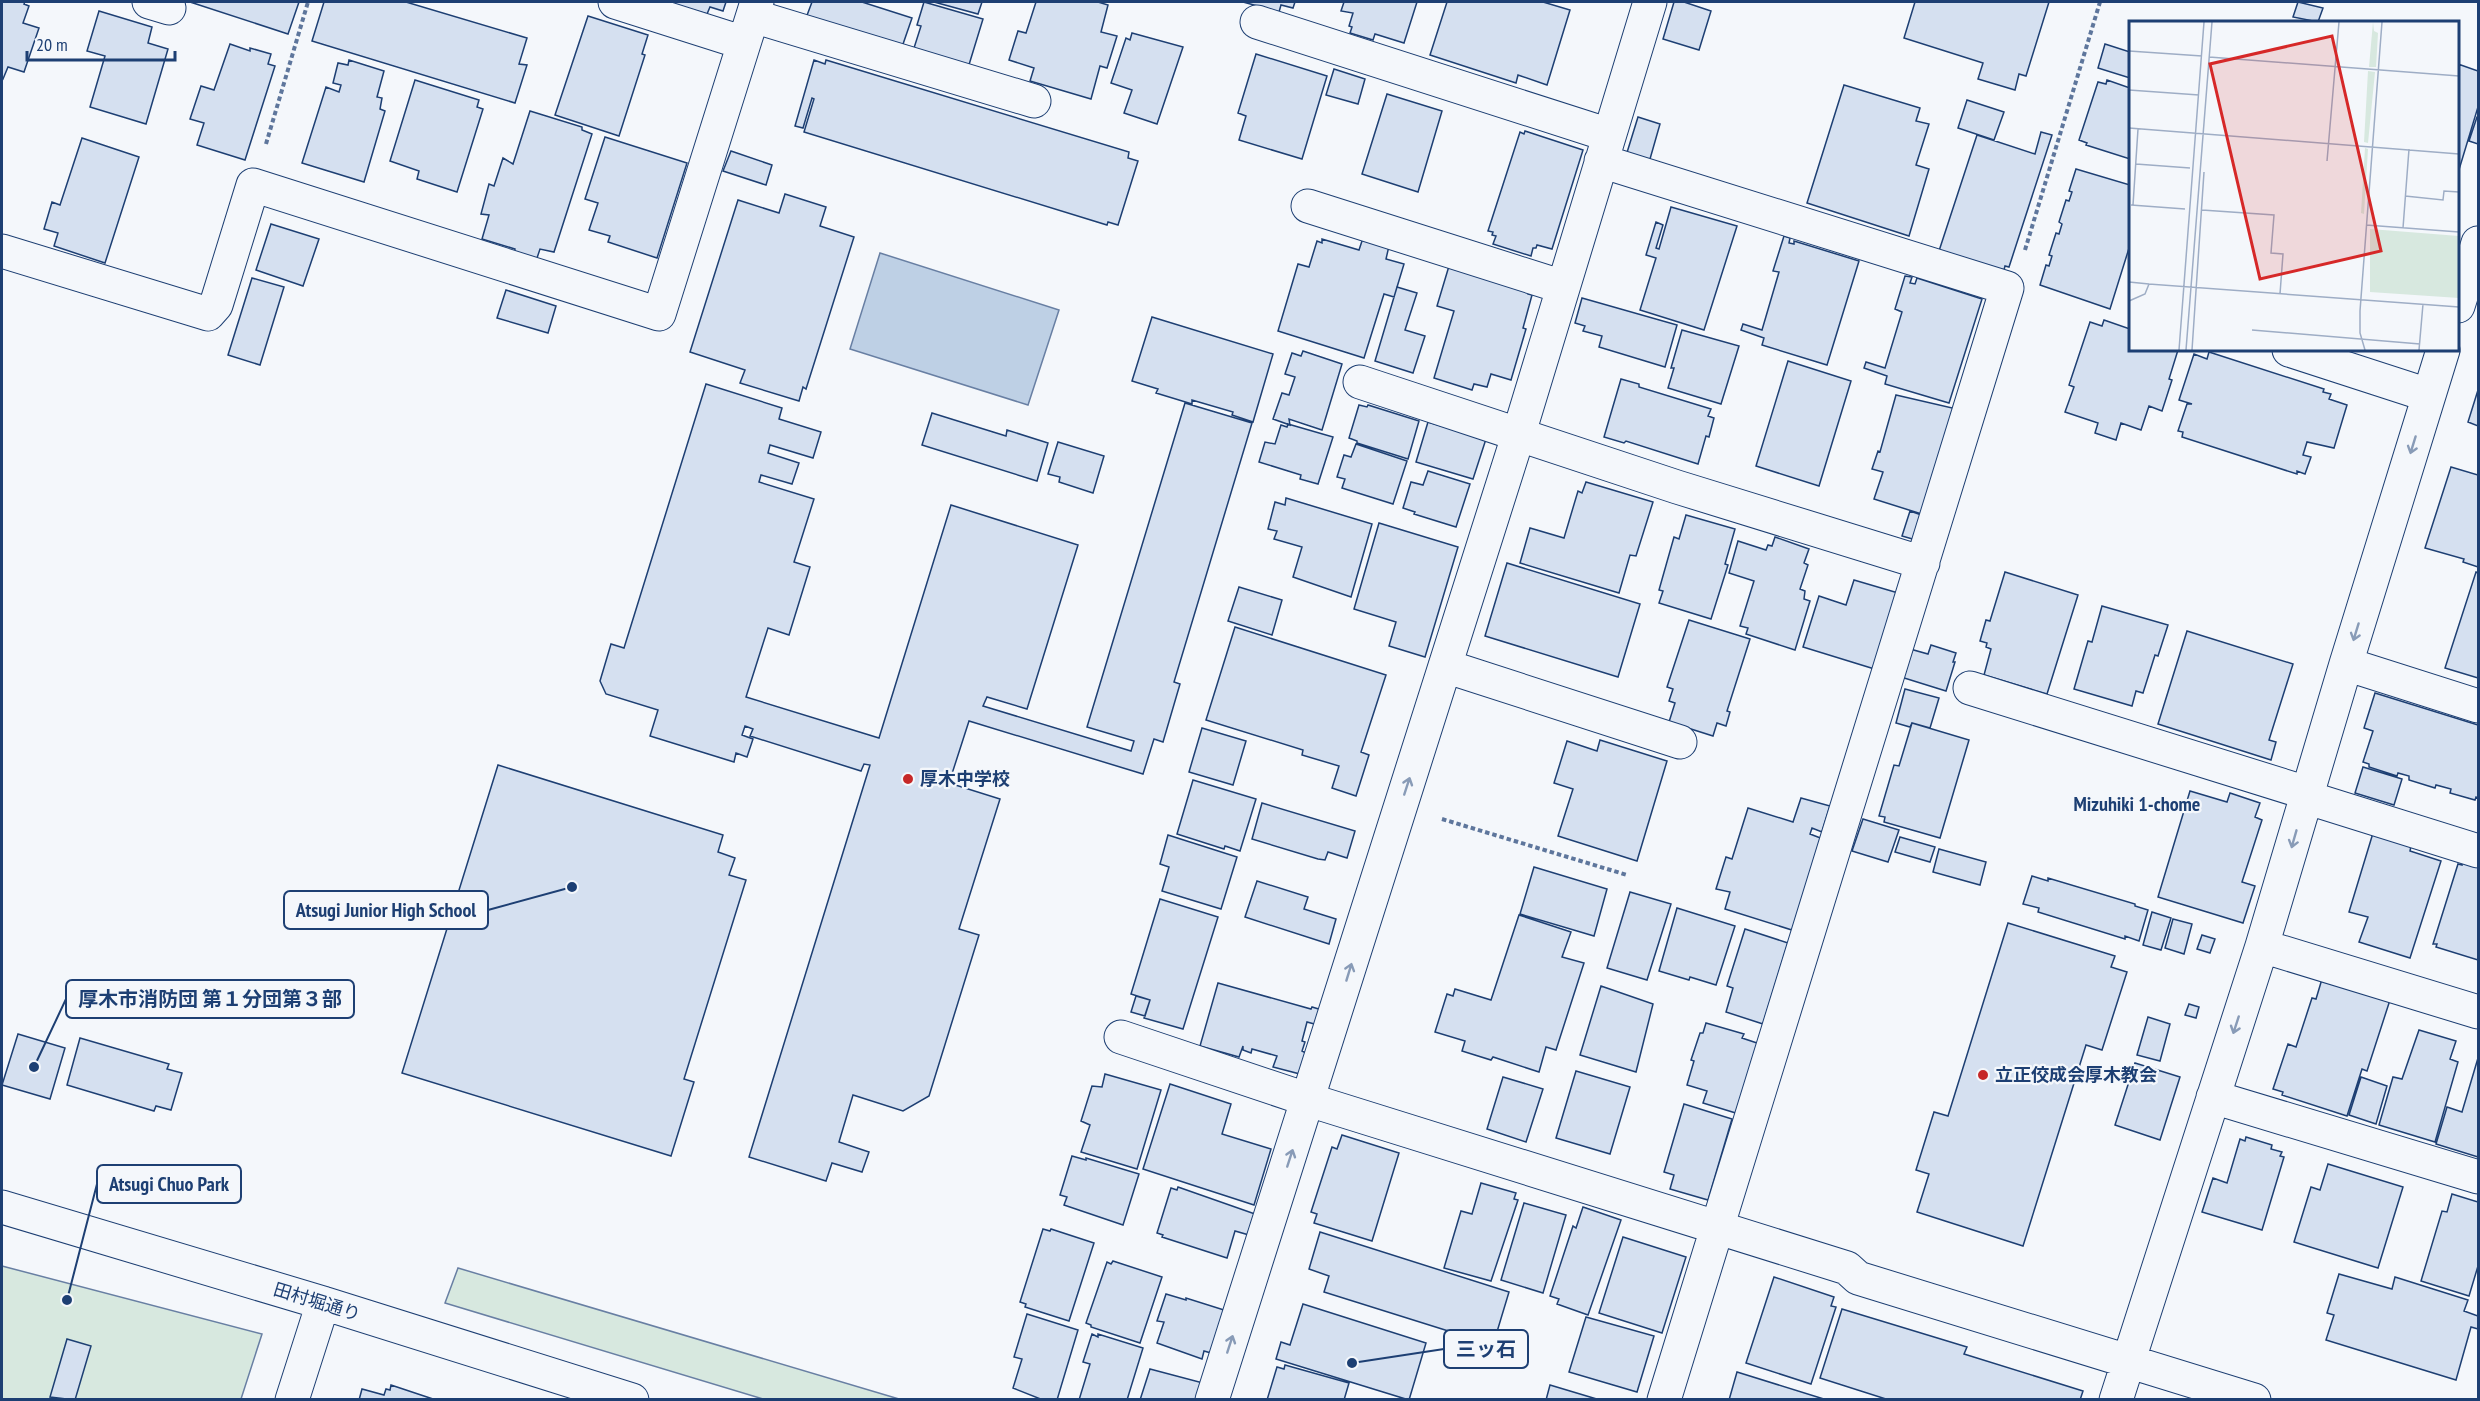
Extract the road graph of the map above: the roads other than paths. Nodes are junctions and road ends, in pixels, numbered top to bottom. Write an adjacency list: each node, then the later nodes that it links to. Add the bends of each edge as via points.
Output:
1 (615, 2): 3 (street)
2 (1650, 2): 6 (street)
3 (751, 20): 5 (street); 9 (street, via 659,314 253,185 216,305 208,314)
4 (1257, 22): 6 (street)
5 (1034, 101)
6 (1605, 148): 10 (street); 17 (street, via 2007,288)
7 (1308, 206): 10 (street)
8 (2478, 243): 11 (street)
9 (2, 250)
10 (1563, 287): 16 (street)
11 (2459, 300)
12 (2292, 351): 15 (street)
13 (2443, 351): 15 (street)
14 (1360, 382): 16 (street)
15 (2428, 395): 18 (street, one-way to 18)
16 (1519, 433): 17 (street, via 1677,487); 19 (street)
17 (1923, 563): 32 (street)
18 (2346, 664): 21 (street); 23 (street)
19 (1445, 666): 22 (street); 29 (street, one-way to 19)
20 (1970, 688): 23 (street)
21 (2478, 706)
22 (1680, 742)
23 (2307, 793): 24 (street, via 2315,800); 25 (street, one-way to 25)
24 (2478, 851)
25 (2262, 945): 26 (street); 28 (street, one-way to 28)
26 (2478, 1012)
27 (1121, 1037): 29 (street)
28 (2213, 1097): 30 (street); 34 (street)
29 (1309, 1100): 32 (street); 37 (street, one-way to 29)
30 (2478, 1177)
31 (2, 1208): 33 (street, 田村堀通り)
32 (1718, 1227): 34 (street, via 1847,1269 1858,1278); 38 (street)
33 (323, 1303): 35 (street); 36 (street, 田村堀通り)
34 (2128, 1360): 39 (street); 40 (street)
35 (292, 1400)
36 (632, 1400)
37 (1212, 1400)
38 (1664, 1400)
39 (2116, 1400)
40 (2254, 1400)

